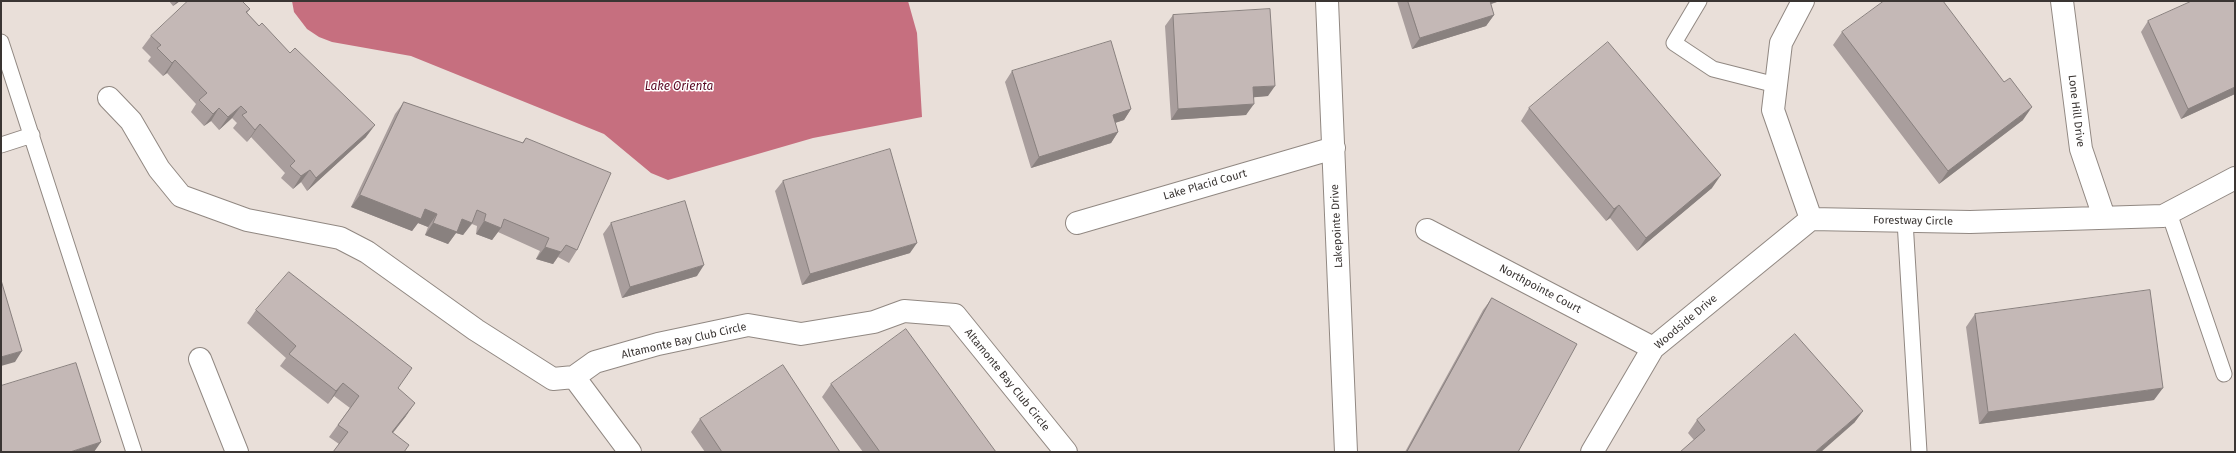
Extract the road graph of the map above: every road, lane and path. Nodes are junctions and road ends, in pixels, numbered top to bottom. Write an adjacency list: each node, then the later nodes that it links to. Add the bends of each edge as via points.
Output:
1 (1327, 1): 10 (street, Lakepointe Drive)
2 (1699, 1): 6 (lane, via 1674,43 1713,69)
3 (1803, 1): 6 (street, via 1781,43)
4 (2063, 1): 14 (street, Lone Hill Drive, via 2081,149)
5 (1, 42): 8 (lane)
6 (1776, 85): 13 (street, via 1773,110)
7 (109, 98): 21 (street, via 130,121 159,169 180,196 247,220 340,238 367,252 476,330 553,379)
8 (32, 136): 9 (lane); 22 (lane)
9 (1, 145)
10 (1334, 148): 16 (street, Lake Placid Court); 26 (street, Lakepointe Drive)
11 (2235, 178): 12 (street, Forestway Circle)
12 (2169, 213): 14 (street, Forestway Circle, via 2163,216); 20 (lane)
13 (1811, 218): 15 (street, Forestway Circle); 18 (street, Woodside Drive)
14 (2104, 218): 15 (street, Forestway Circle)
15 (1905, 221): 28 (lane)
16 (1077, 223)
17 (1427, 230): 18 (street, Northpointe Court)
18 (1652, 348): 27 (street, Woodside Drive)
19 (200, 359): 23 (street)
20 (2224, 374)
21 (574, 378): 24 (street); 25 (street, Altamonte Bay Club Circle, via 595,362 658,344 748,326 801,334 874,322 904,311 955,314)
22 (134, 452)
23 (237, 452)
24 (630, 452)
25 (1066, 452)
26 (1346, 452)
27 (1592, 452)
28 (1919, 452)

